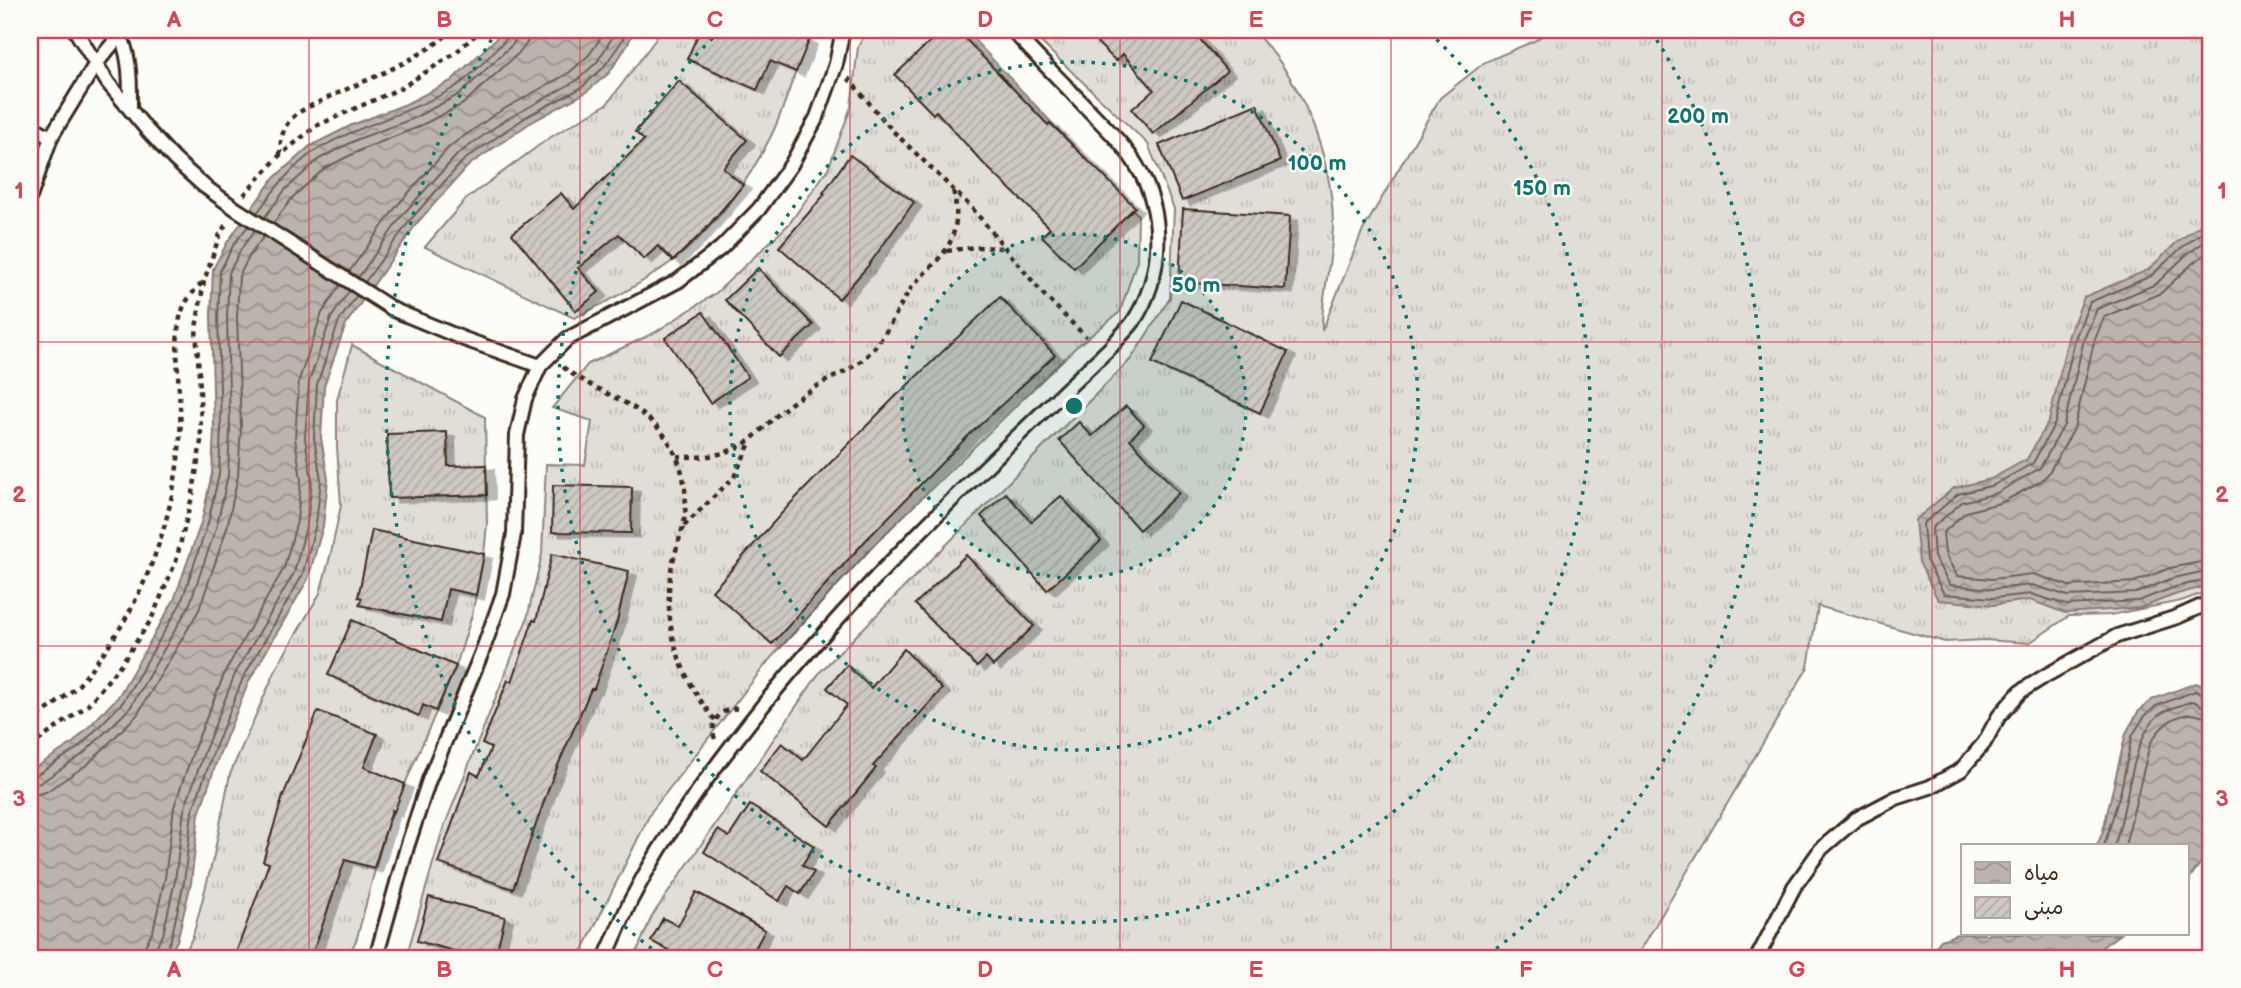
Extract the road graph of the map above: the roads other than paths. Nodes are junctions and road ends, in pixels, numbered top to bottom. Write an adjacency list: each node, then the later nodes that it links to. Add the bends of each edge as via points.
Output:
1 (75, 30): 5 (lane)
2 (843, 30): 10 (lane, via 817,117 791,165 759,209 721,248 678,281 567,339)
3 (1012, 30): 13 (lane, via 1120,143 1139,169 1152,199 1157,230 1156,262 1148,293 1112,346 951,499 794,668 678,820 631,899)
4 (120, 31): 5 (lane); 6 (lane, via 127,57)
5 (95, 65): 6 (lane); 8 (lane)
6 (130, 107): 10 (lane, bridge, via 204,186 394,310)
7 (30, 126): 8 (lane)
8 (51, 137): 9 (lane)
9 (30, 197)
10 (540, 366): 12 (lane, via 525,399 517,435 514,534 503,594 429,780)
11 (2211, 602): 14 (lane, via 2117,636 2045,676 2021,692 1999,716 1961,770 1856,819 1821,849 1794,887)
12 (376, 958)
13 (605, 958)
14 (1757, 958)

